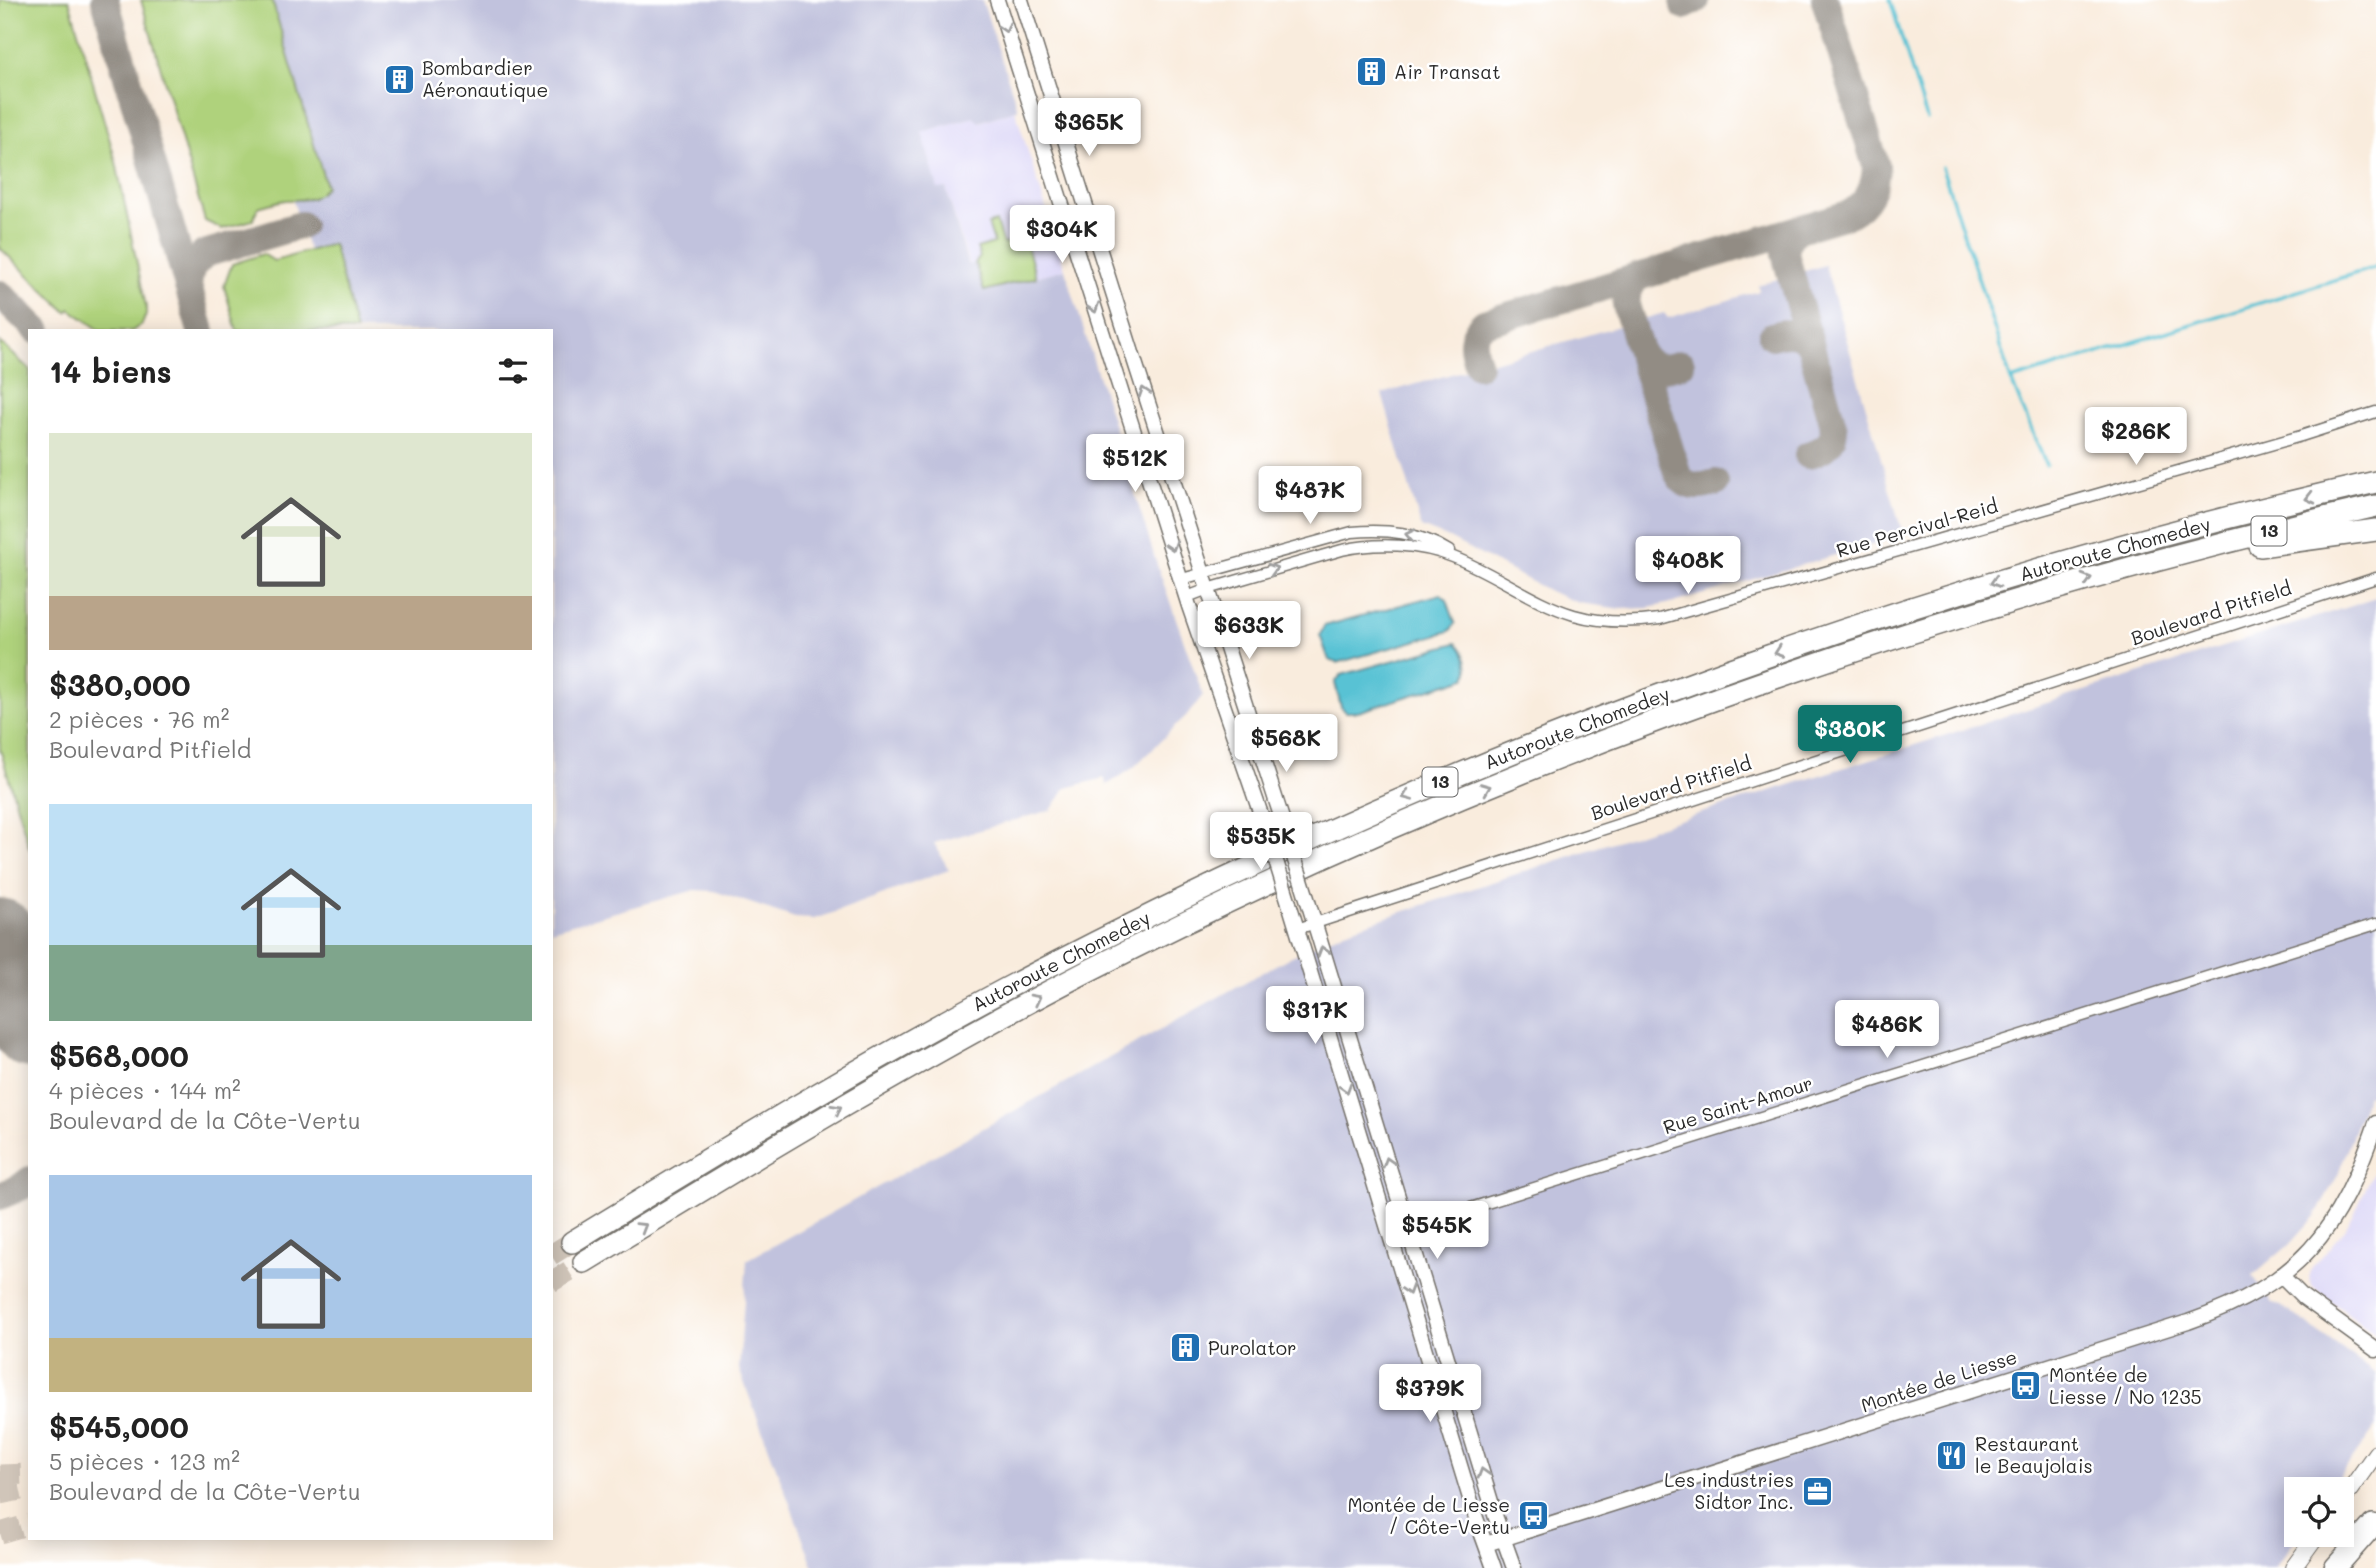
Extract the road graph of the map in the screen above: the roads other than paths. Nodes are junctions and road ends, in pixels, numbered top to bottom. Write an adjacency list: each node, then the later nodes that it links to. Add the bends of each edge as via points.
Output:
1 (997, 0): 11 (street, one-way to 11)
2 (1021, 0): 9 (street, one-way to 2)
3 (2376, 412): 8 (street, Rue Percival-Reid, via 1660,620 1617,622 1576,615)
4 (2376, 482): 20 (highway, Autoroute Chomedey / 13, one-way to 20, via 2084,556 1861,624 1651,698 1444,780 1261,861 1028,977 816,1095)
5 (2376, 506): 7 (highway, Autoroute Chomedey / 13)
6 (2376, 530): 7 (highway)
7 (2162, 559): 21 (highway, Autoroute Chomedey / 13, one-way to 7, via 980,1028 1162,934 1361,841 1523,772 1753,686 1975,612)
8 (1471, 565): 9 (street, Rue Percival-Reid, one-way to 9, via 1422,537 1366,530); 12 (street, Rue Percival-Reid, one-way to 8, via 1363,547 1423,549)
9 (1202, 574): 11 (street, Rue Percival-Reid); 12 (street)
10 (2376, 578): 14 (street, Boulevard Pitfield)
11 (1182, 579): 13 (street)
12 (1208, 589): 13 (street, Rue Percival-Reid); 14 (street, bridge)
13 (1187, 597): 16 (street, bridge)
14 (1314, 923): 16 (street, Boulevard Pitfield); 18 (street, one-way to 14)
15 (2376, 923): 18 (street, Rue Saint-Amour)
16 (1297, 929): 19 (street, one-way to 19)
17 (2376, 1123): 22 (street, Montée de Liesse, via 2337,1215)
18 (1408, 1227): 19 (street, Rue Saint-Amour); 27 (street, one-way to 18)
19 (1391, 1233): 28 (street, one-way to 28)
20 (572, 1242)
21 (584, 1262)
22 (2282, 1276): 23 (street, via 2303,1297); 27 (street, Montée de Liesse, via 2238,1302 2188,1322)
23 (2376, 1350)
24 (2376, 1453): 25 (main road)
25 (2354, 1484)
26 (2375, 1523): 33 (highway); 34 (highway)
27 (1503, 1539): 28 (street, Montée de Liesse); 31 (street)
28 (1486, 1544): 30 (street)
29 (2308, 1547): 32 (main road)
30 (1494, 1568)
31 (1514, 1568)
32 (2293, 1568)
33 (2335, 1568)
34 (2343, 1568)

